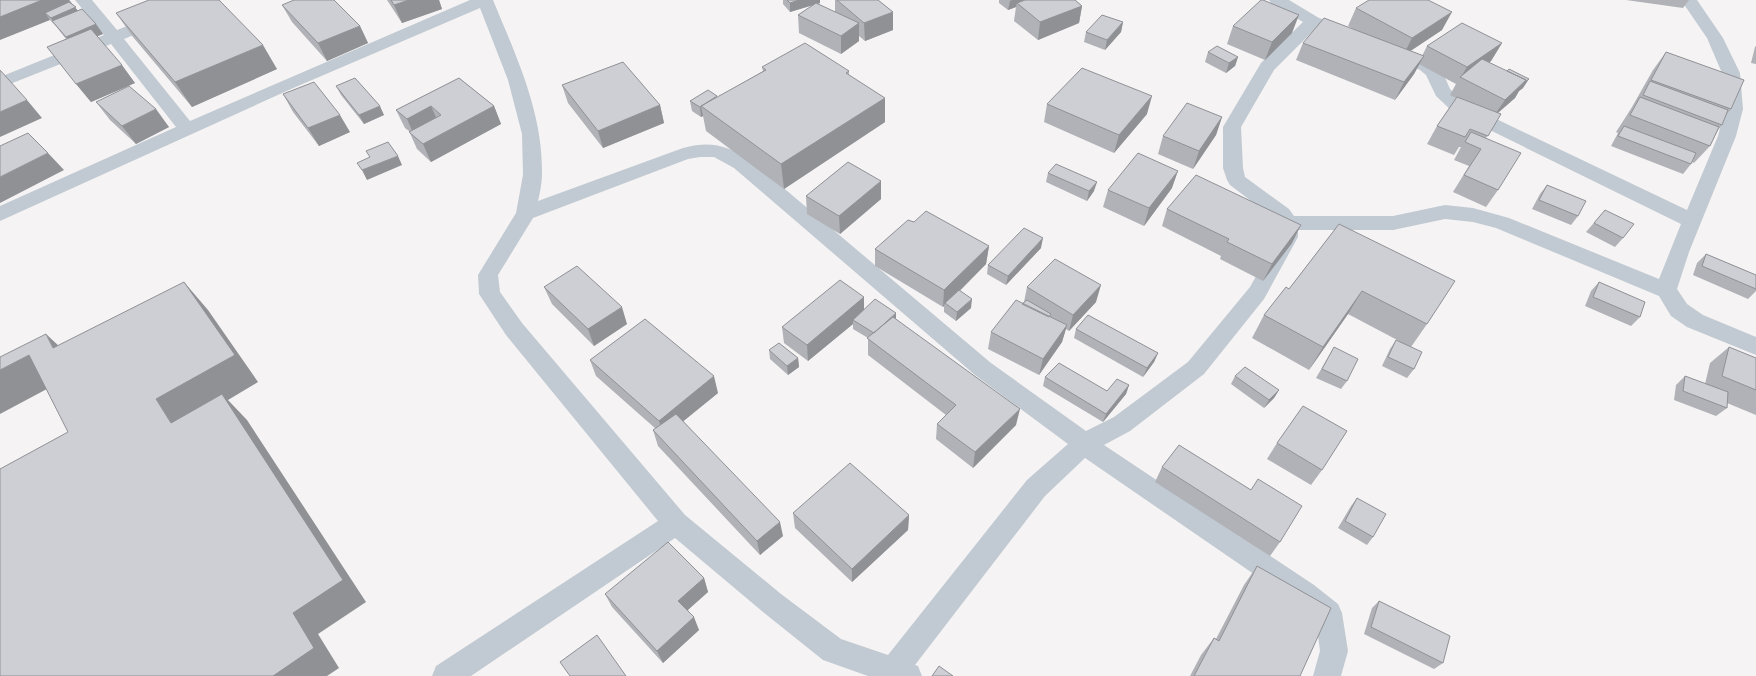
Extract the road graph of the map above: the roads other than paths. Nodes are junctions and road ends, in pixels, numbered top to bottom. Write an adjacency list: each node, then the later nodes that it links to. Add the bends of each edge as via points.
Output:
1 (83, 0): 9 (street)
2 (206, 0): 9 (street)
3 (485, 0): 6 (street); 13 (street, via 516,80 531,134 533,175)
4 (1277, 0): 7 (street)
5 (1689, 0): 15 (street, via 1715,38 1731,74 1734,109 1727,136)
6 (453, 6): 12 (street)
7 (1313, 22): 8 (street); 16 (street, via 1267,67 1232,126 1233,168 1237,180 1282,214)
8 (1342, 32)
9 (114, 36): 11 (street); 12 (street)
10 (1387, 49): 15 (street, via 1426,66 1434,73 1442,92 1459,108)
11 (0, 83)
12 (188, 130): 14 (street)
13 (526, 213): 19 (street, via 683,154 704,149 721,151 741,163 983,369 1067,428); 20 (street, via 488,275 490,294 514,329)
14 (0, 214)
15 (1692, 221): 17 (street)
16 (1288, 223): 17 (street, via 1393,223 1445,212 1473,215 1515,228); 19 (street, via 1288,237 1257,293 1196,368 1122,424)
17 (1666, 290): 18 (street, via 1679,310 1694,321)
18 (1756, 346)
19 (1084, 444): 21 (street, via 1036,488); 23 (street, via 1305,594 1329,613 1334,651)
20 (676, 523): 21 (street, via 833,650); 22 (street)
21 (900, 674)
22 (446, 676)
23 (1327, 676)

